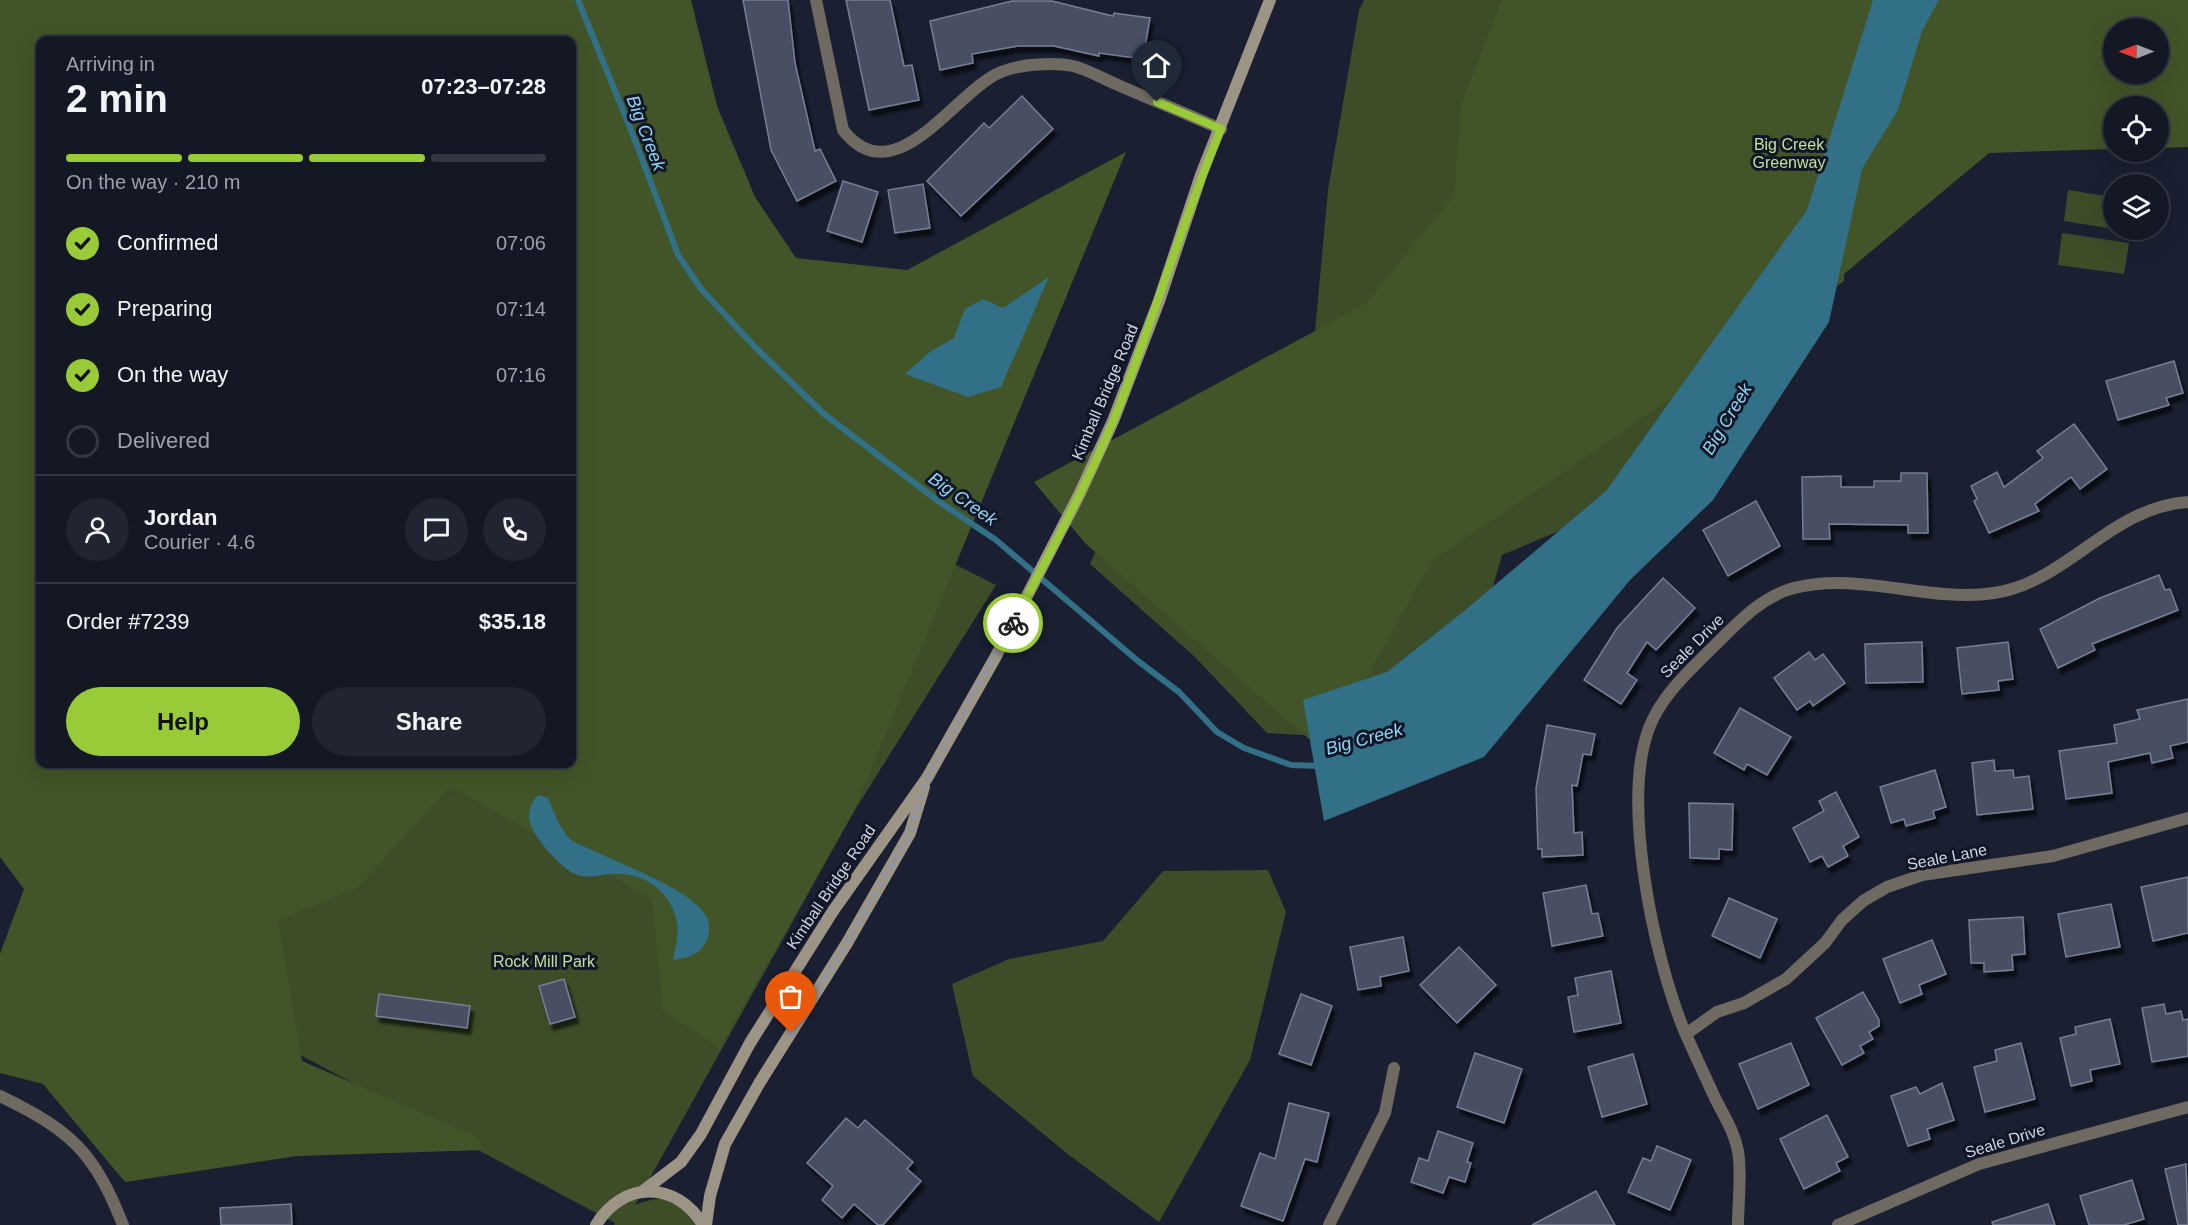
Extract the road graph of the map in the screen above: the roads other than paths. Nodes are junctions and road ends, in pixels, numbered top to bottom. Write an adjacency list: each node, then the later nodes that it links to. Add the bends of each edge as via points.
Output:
1 (816, 0): 3 (street, via 843,130 863,147 890,150 904,146 986,80 1002,71 1041,66 1073,66)
2 (1270, 0): 3 (street, Kimball Bridge Road)
3 (1221, 129): 5 (street, Kimball Bridge Road, via 1113,421 995,658)
4 (2188, 502): 7 (street, Seale Drive, via 2153,508 2127,519 2050,571 1998,593 1970,596 1818,583 1791,589 1765,601 1680,679 1650,726 1637,783 1646,895 1675,1008)
5 (927, 778): 11 (street, Kimball Bridge Road, via 813,942 750,1043 701,1134 681,1162); 14 (street, Kimball Bridge Road, via 910,833 725,1144)
6 (2188, 818): 7 (street, Seale Lane, via 2054,856 1922,875 1887,887 1856,908 1786,979 1744,1003 1717,1012)
7 (1686, 1034): 16 (street, Seale Drive, via 1730,1126 1738,1152)
8 (1394, 1068): 15 (street, via 1385,1113)
9 (0, 1096): 12 (street, via 48,1120 73,1140 96,1166)
10 (2188, 1107): 17 (street, Seale Drive, via 1979,1164)
11 (643, 1191): 13 (street, Kimball Bridge Road, via 608,1208); 14 (street, via 663,1192 681,1199)
12 (123, 1225)
13 (596, 1225)
14 (705, 1225)
15 (1329, 1225)
16 (1738, 1225)
17 (1838, 1225)

